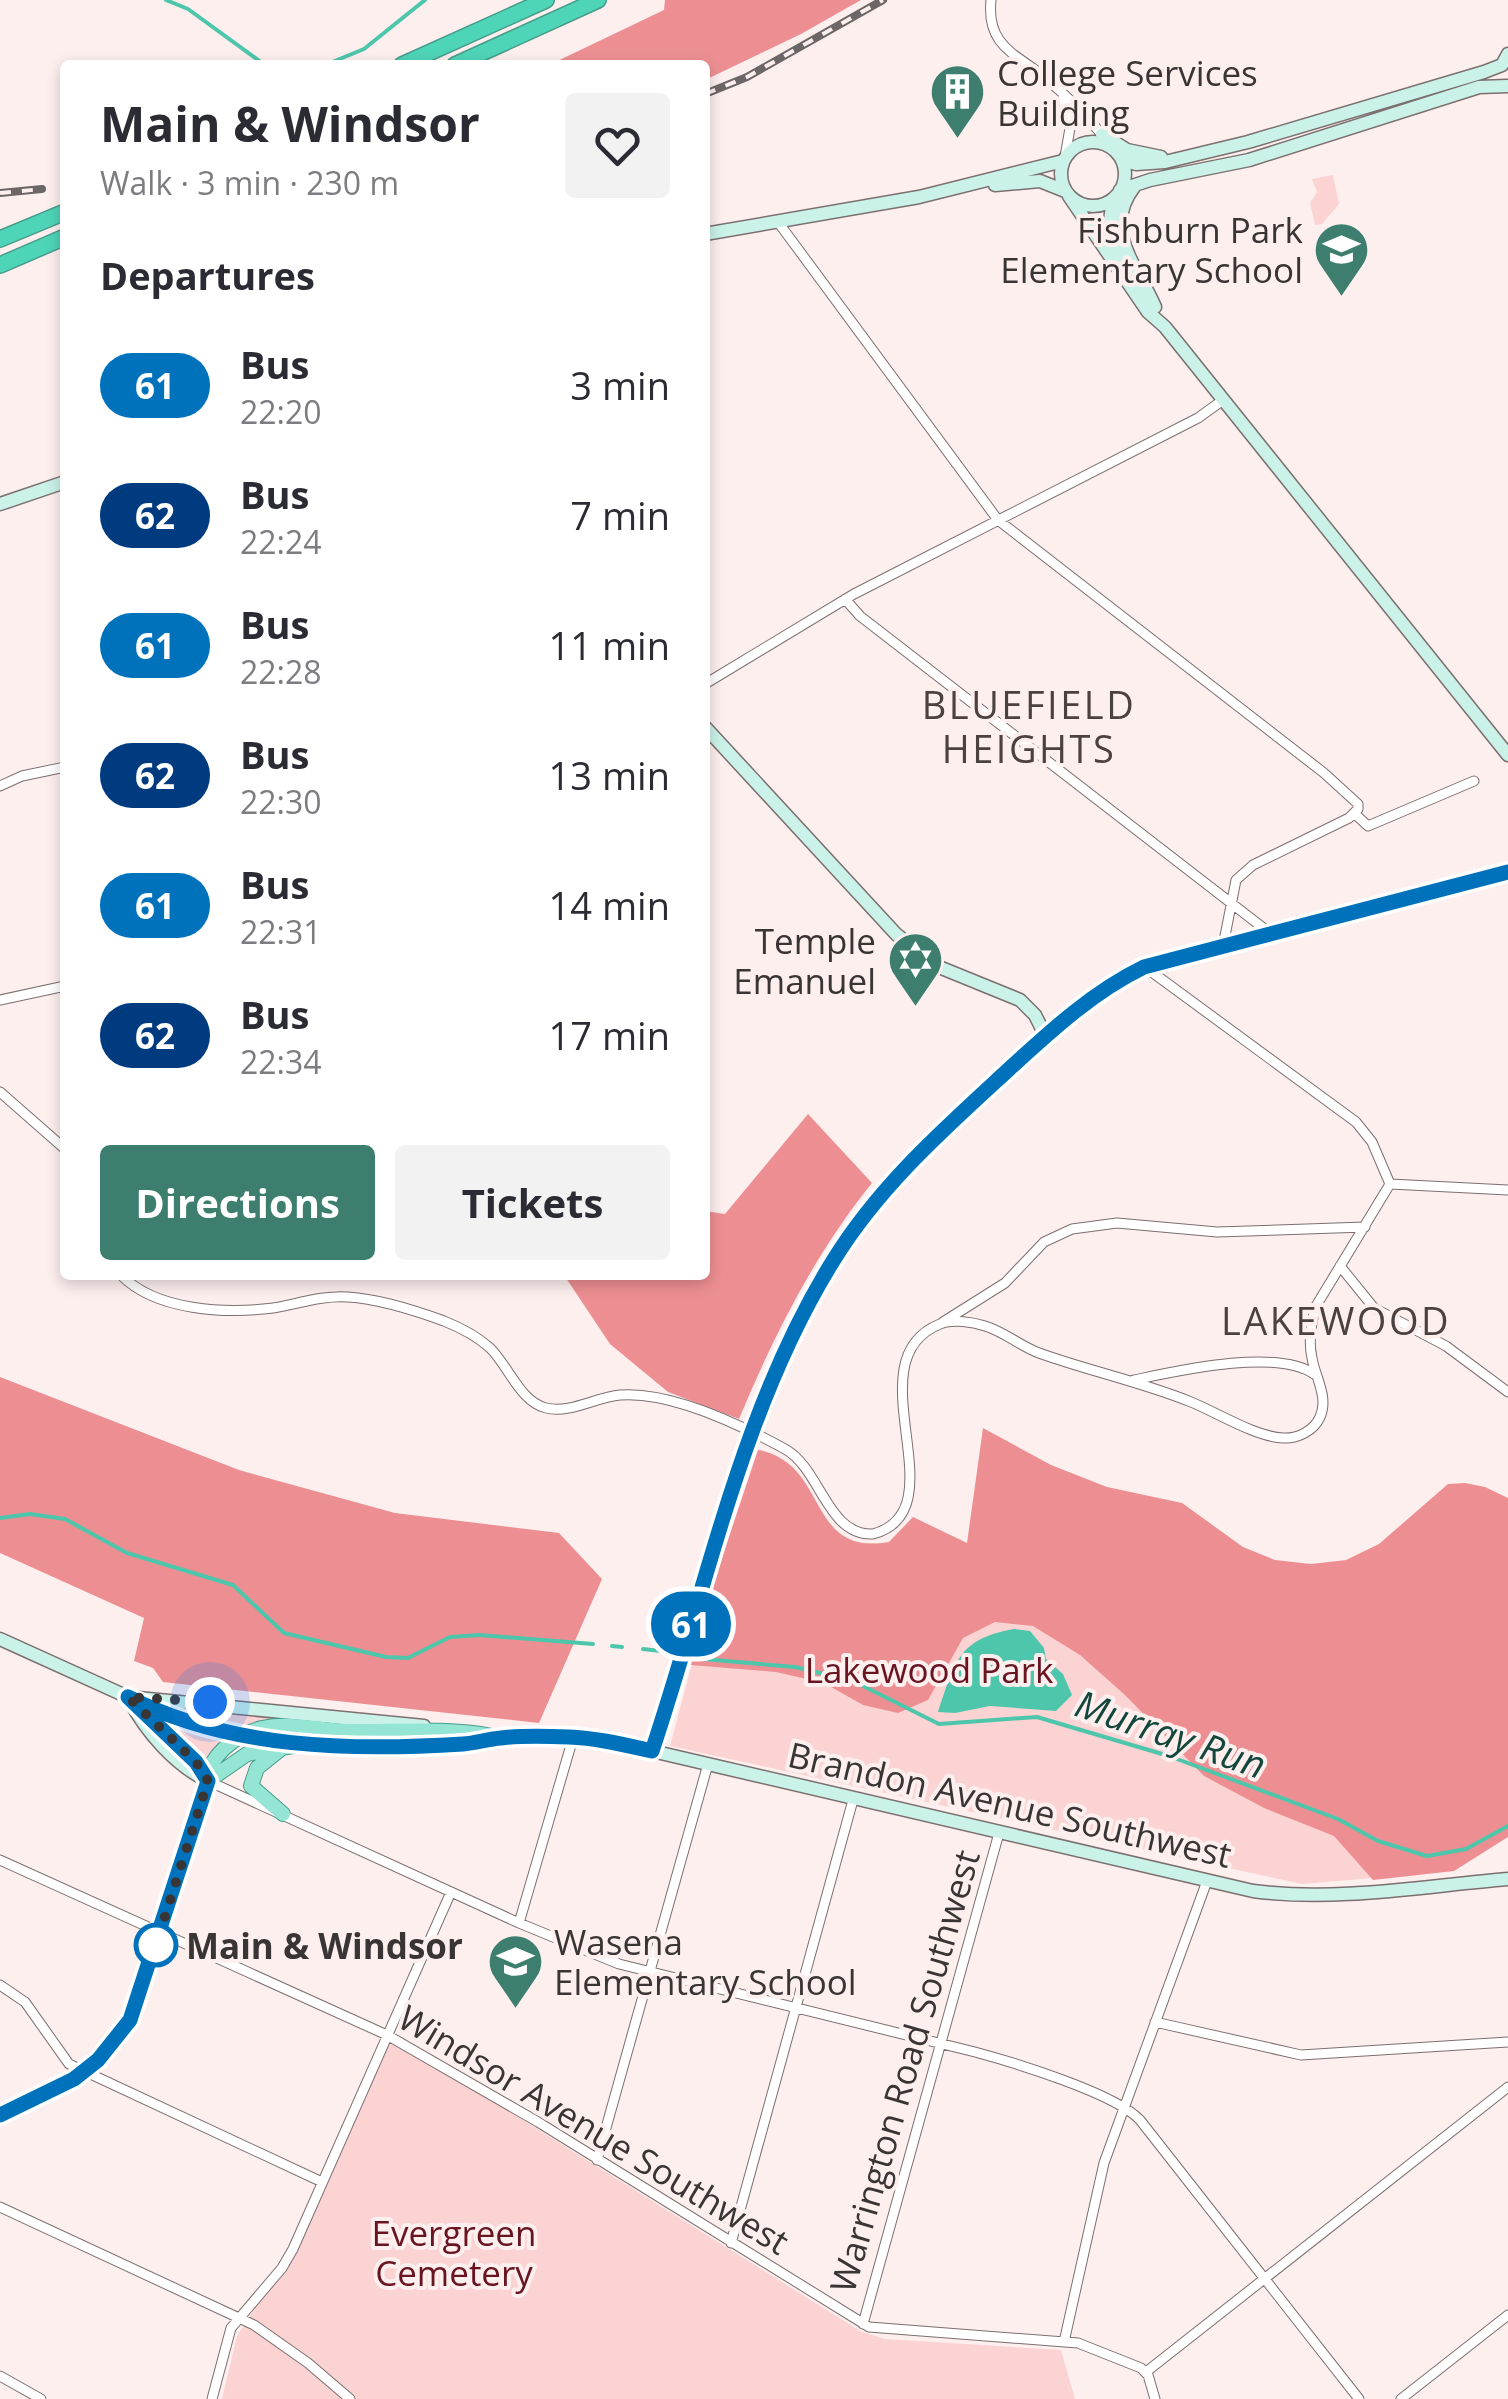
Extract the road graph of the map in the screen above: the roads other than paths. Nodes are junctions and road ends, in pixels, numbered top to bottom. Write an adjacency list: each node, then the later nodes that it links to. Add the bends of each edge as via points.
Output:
1 (546, 0): 5 (highway)
2 (598, 0): 6 (highway)
3 (992, 0): 8 (street, via 1000,44)
4 (1505, 59): 7 (main road); 11 (main road, via 1265,137)
5 (413, 60)
6 (466, 60)
7 (1508, 86): 14 (main road, via 1478,87 1249,160)
8 (1062, 95): 9 (street); 12 (street, via 1070,128)
9 (1102, 134): 10 (street); 11 (main road, via 1140,155)
10 (1112, 147): 12 (main road, via 1082,144); 13 (main road)
11 (1184, 156): 13 (main road, via 1148,165)
12 (1064, 159): 17 (main road); 18 (main road, via 1060,177)
13 (1122, 159): 16 (main road, via 1125,177)
14 (1137, 183): 16 (main road); 25 (main road, via 1121,208 1121,238)
15 (950, 192): 17 (main road); 18 (main road, via 1040,187); 18 (main road, via 1030,180 1052,184)
16 (1118, 194): 18 (main road, via 1095,205); 25 (main road, via 1110,211 1111,238)
17 (919, 197): 20 (main road)
18 (1071, 198): 26 (main road, via 1132,291)
19 (60, 214): 22 (highway)
20 (778, 222): 21 (main road); 30 (street)
21 (710, 233)
22 (0, 239)
23 (60, 239): 24 (highway)
24 (0, 265)
25 (1156, 307): 26 (main road)
26 (1165, 326): 27 (main road)
27 (1224, 400): 30 (street); 34 (main road)
28 (60, 484): 29 (main road)
29 (0, 504)
30 (998, 520): 31 (street); 38 (street, via 1288,745 1358,804)
31 (845, 600): 32 (street); 40 (street)
32 (710, 681)
33 (710, 732): 46 (main road, via 896,934 934,965 1020,1000)
34 (1508, 755)
35 (60, 768): 37 (street)
36 (1474, 781): 38 (street, via 1368,826)
37 (0, 786)
38 (1355, 814): 40 (street, via 1254,865 1236,880)
39 (1508, 872): 41 (main road)
40 (1231, 904): 41 (street); 42 (street)
41 (1272, 934): 42 (main road)
42 (1223, 946): 43 (main road)
43 (1144, 967): 46 (main road, via 1101,991); 49 (street, via 1356,1122)
44 (60, 987): 45 (street)
45 (0, 1000)
46 (1046, 1037): 58 (main road, via 928,1142 856,1227 815,1291)
47 (0, 1092): 48 (street)
48 (60, 1145)
49 (1390, 1184): 50 (street); 51 (street)
50 (1508, 1190)
51 (1364, 1227): 52 (street); 54 (street, via 1216,1232 1117,1223 1072,1229 1044,1242 1004,1283)
52 (1340, 1266): 55 (street, via 1312,1320); 57 (street, via 1374,1308 1446,1346)
53 (127, 1280): 58 (street, via 154,1296 217,1309 345,1296 371,1300 447,1322 480,1340 543,1408 640,1395 685,1405)
54 (941, 1324): 56 (street, via 986,1326 1038,1353); 58 (street, via 916,1343 904,1367 910,1479 902,1514 883,1532 865,1535 848,1528 802,1461)
55 (1316, 1376): 56 (street, via 1298,1364 1266,1363); 56 (street, via 1320,1419 1304,1434 1283,1438)
56 (1128, 1381)
57 (1508, 1392)
58 (753, 1434): 67 (main road)
59 (0, 1639): 60 (main road, Brandon Avenue Southwest)
60 (128, 1697): 61 (main road, Brandon Avenue Southwest); 62 (main road, Brandon Avenue Southwest, via 181,1721); 69 (main road)
61 (465, 1731): 62 (main road, Brandon Avenue Southwest, via 286,1725); 64 (main road, Brandon Avenue Southwest)
62 (243, 1735): 65 (main road, Brandon Avenue Southwest); 69 (main road, via 214,1760)
63 (573, 1737): 64 (main road, Brandon Avenue Southwest); 67 (main road, Brandon Avenue Southwest); 77 (street)
64 (503, 1738): 65 (main road, Brandon Avenue Southwest)
65 (304, 1744): 66 (main road)
66 (284, 1746): 69 (main road, via 248,1754); 71 (main road, via 258,1768 251,1786)
67 (652, 1751): 68 (main road, Brandon Avenue Southwest)
68 (708, 1764): 70 (main road, Brandon Avenue Southwest); 79 (street)
69 (208, 1781): 71 (street); 78 (main road)
70 (852, 1800): 72 (main road, Brandon Avenue Southwest); 81 (street)
71 (282, 1814): 76 (street)
72 (999, 1833): 75 (main road, Brandon Avenue Southwest); 84 (street, Warrington Road Southwest)
73 (0, 1860): 78 (street, Windsor Avenue Southwest)
74 (1508, 1878): 75 (main road, Brandon Avenue Southwest, via 1298,1895)
75 (1206, 1881): 82 (street)
76 (451, 1892): 77 (street); 83 (street)
77 (520, 1923): 79 (street)
78 (160, 1932): 83 (street, Windsor Avenue Southwest); 86 (main road, via 130,2020)
79 (650, 1974): 81 (street); 90 (street)
80 (0, 1985): 86 (street, via 37,2016 64,2059)
81 (796, 2008): 84 (street); 93 (street)
82 (1155, 2022): 85 (street, via 1302,2055); 88 (street)
83 (387, 2035): 90 (street, Windsor Avenue Southwest); 91 (street)
84 (940, 2042): 88 (street, via 1030,2068); 97 (street, Warrington Road Southwest)
85 (1508, 2042)
86 (85, 2070): 89 (main road); 91 (street)
87 (1508, 2087): 94 (street)
88 (1124, 2107): 94 (street); 98 (street, via 1104,2163)
89 (0, 2115)
90 (597, 2160): 93 (street, Windsor Avenue Southwest)
91 (322, 2182): 96 (street, via 282,2268)
92 (0, 2207): 96 (street)
93 (731, 2243): 97 (street, Windsor Avenue Southwest)
94 (1264, 2278): 99 (street); 105 (street)
95 (1508, 2316): 106 (street)
96 (239, 2318): 102 (street, via 226,2340); 103 (street)
97 (863, 2324): 98 (street, Windsor Avenue Southwest)
98 (1064, 2342): 99 (street, Windsor Avenue Southwest)
99 (1146, 2372): 104 (street)
100 (0, 2376): 101 (street)
101 (41, 2399)
102 (212, 2399)
103 (350, 2399)
104 (1155, 2399)
105 (1359, 2399)
106 (1401, 2399)

